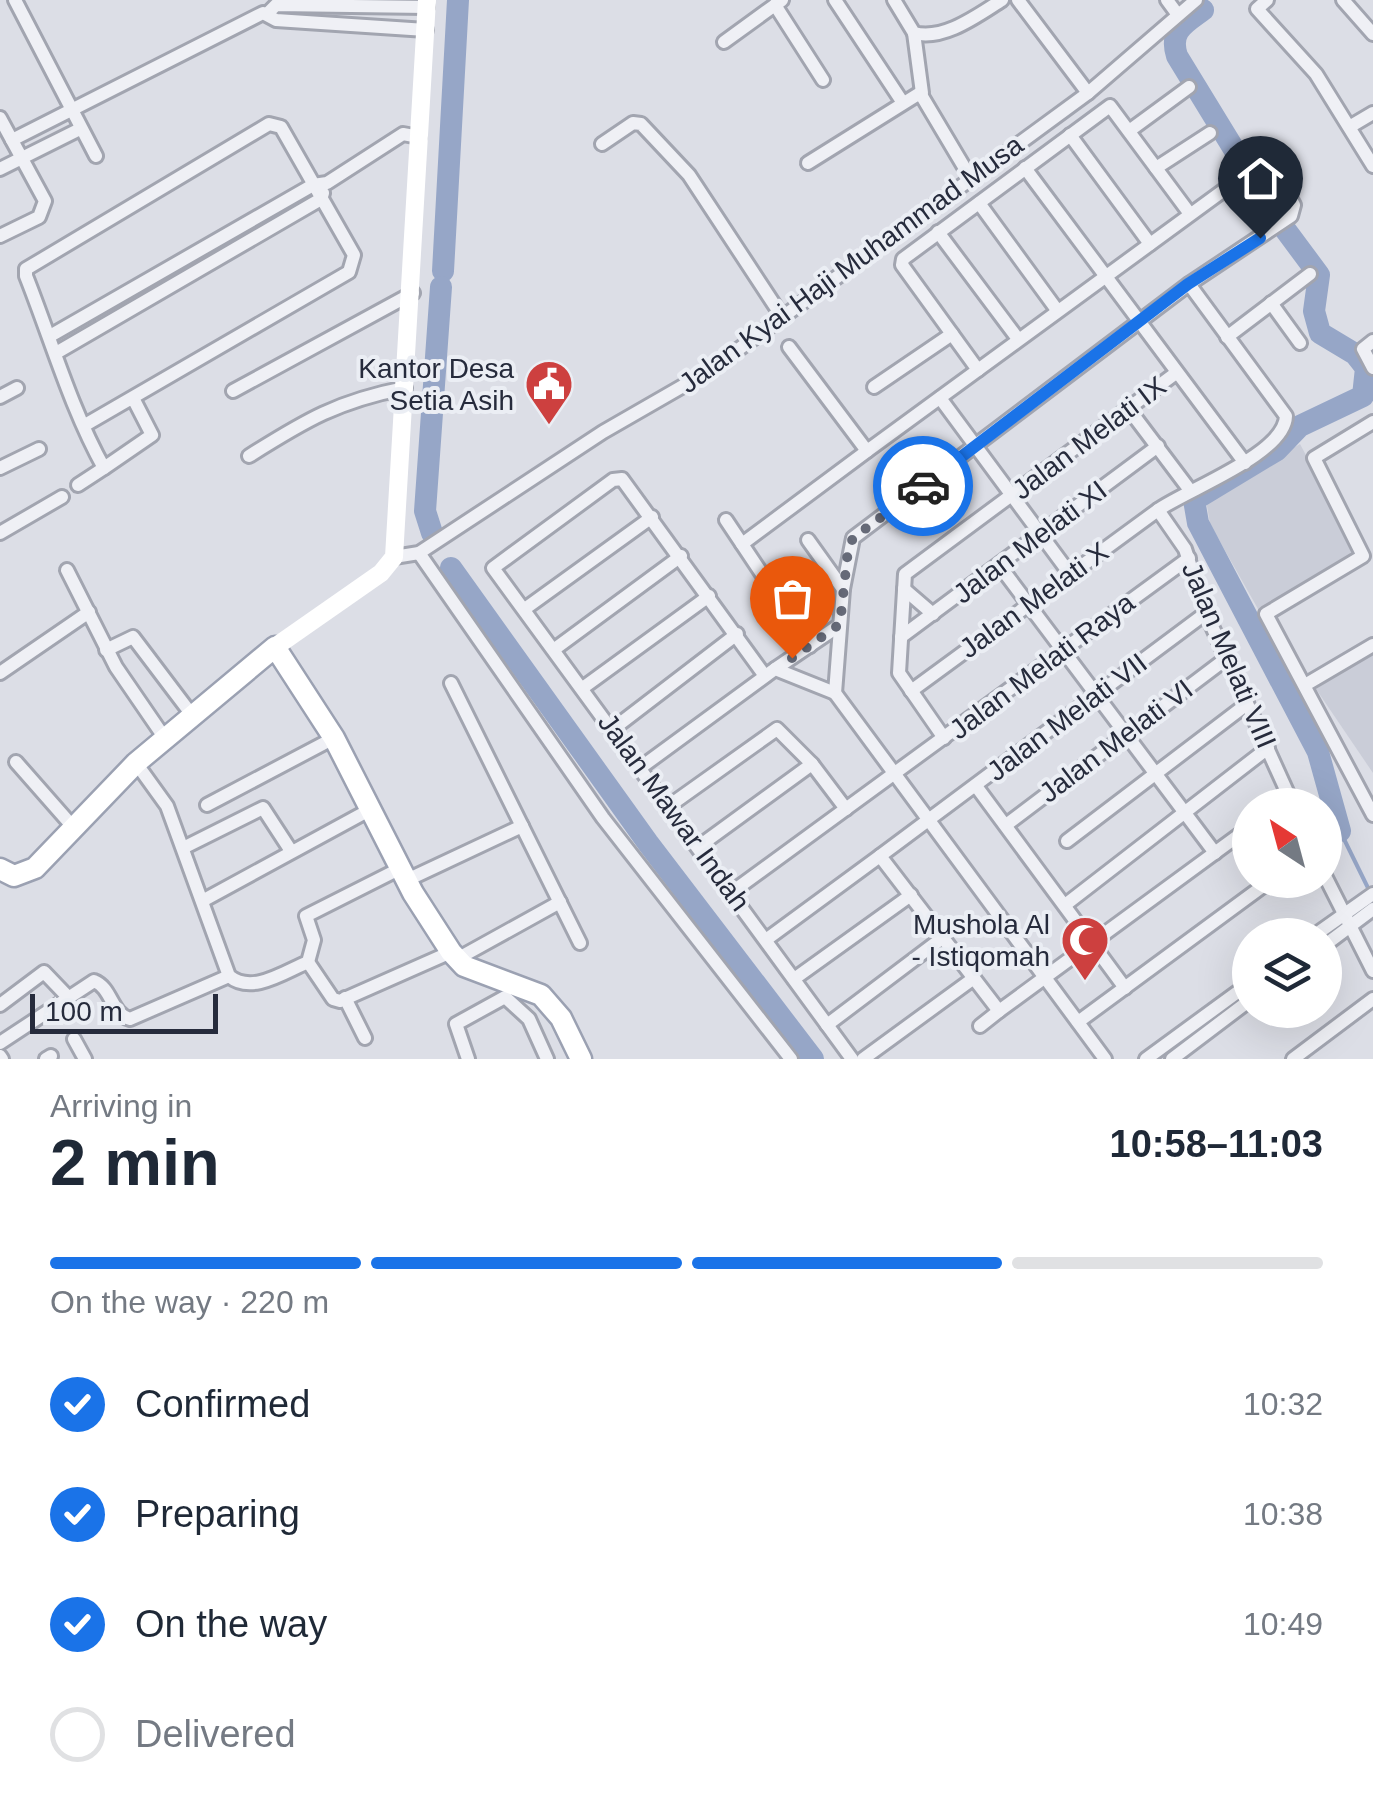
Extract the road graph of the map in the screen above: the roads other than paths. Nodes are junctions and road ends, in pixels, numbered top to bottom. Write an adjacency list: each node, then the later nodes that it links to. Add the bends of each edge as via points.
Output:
1 (15, 0): 25 (street)
2 (835, 0): 24 (street)
3 (1002, 0): 17 (street, via 965,24)
4 (1018, 0): 23 (street)
5 (1168, 0): 14 (street)
6 (1196, 0): 14 (street, Jalan Kyai Haji Muhammad Musa)
7 (1267, 0): 28 (street, via 1257,9 1316,74)
8 (1343, 0): 18 (street)
9 (897, 1): 17 (street)
10 (779, 2): 19 (street); 20 (street)
11 (427, 4): 12 (street); 16 (street)
12 (341, 6): 13 (street); 15 (street)
13 (269, 9): 15 (street); 25 (street)
14 (1178, 15): 23 (street, Jalan Kyai Haji Muhammad Musa)
15 (338, 23): 16 (street)
16 (426, 30): 33 (street)
17 (914, 32): 22 (street)
18 (1373, 33)
19 (724, 42)
20 (824, 80)
21 (1188, 87): 30 (street)
22 (922, 94): 24 (street); 44 (street)
23 (1088, 94): 44 (street, Jalan Kyai Haji Muhammad Musa)
24 (903, 103): 38 (street)
25 (70, 111): 29 (street); 34 (street)
26 (1373, 113): 28 (street)
27 (0, 118): 34 (street)
28 (1351, 126): 39 (street)
29 (80, 129): 36 (street); 37 (street)
30 (1129, 132): 32 (street, via 1109,106); 41 (street)
31 (1210, 132): 41 (street)
32 (1070, 134): 40 (street); 52 (street)
33 (419, 137): 46 (street, via 403,134); 58 (street)
34 (12, 140): 37 (street)
35 (602, 144): 61 (street, via 640,124 689,175)
36 (96, 156)
37 (22, 157): 42 (street); 51 (street, via 45,201 43,211)
38 (808, 164)
39 (1373, 164)
40 (1025, 168): 48 (street); 56 (street)
41 (1156, 168): 49 (street)
42 (0, 169)
43 (1252, 170): 57 (street, via 1268,164 1276,170 1294,205 1284,220)
44 (970, 177): 61 (street, Jalan Kyai Haji Muhammad Musa)
45 (1236, 182): 49 (street)
46 (320, 184): 47 (street); 53 (street); 64 (street, via 281,127 269,124 30,263 26,276)
47 (321, 199): 55 (street); 80 (street, via 354,255 349,272)
48 (979, 204): 50 (street); 60 (street)
49 (1190, 214): 52 (street)
50 (938, 232): 63 (street, via 902,265); 66 (street)
51 (0, 236)
52 (1150, 244): 56 (street)
53 (179, 262): 55 (street); 64 (street)
54 (1310, 274): 59 (street)
55 (186, 277): 70 (street)
56 (1104, 277): 60 (street); 62 (street)
57 (1188, 284): 62 (street); 65 (street)
58 (413, 294): 76 (street); 77 (street)
59 (1272, 303): 65 (street); 68 (street)
60 (1056, 310): 66 (street)
61 (783, 318): 103 (street, Jalan Kyai Haji Muhammad Musa, via 710,371)
62 (1139, 323): 73 (street); 84 (street)
63 (952, 334): 72 (street); 74 (street)
64 (50, 336): 70 (street)
65 (1227, 337): 89 (street, Jalan Melati X, via 1286,420 1280,434)
66 (1018, 340): 72 (street)
67 (1373, 341): 71 (street, via 1363,350)
68 (1300, 343)
69 (789, 346): 87 (street)
70 (56, 352): 83 (street)
71 (1373, 368)
72 (978, 370): 79 (street)
73 (1176, 373): 81 (street, Jalan Melati IX); 89 (street)
74 (874, 387)
75 (17, 388): 78 (street)
76 (405, 388): 88 (street, via 350,399); 105 (street)
77 (234, 391)
78 (0, 398)
79 (940, 398): 84 (street); 87 (street)
80 (134, 400): 83 (street); 91 (street, via 152,435)
81 (1128, 408): 85 (street); 94 (street, Jalan Melati IX)
82 (1373, 422): 131 (street, via 1314,458 1363,556 1266,614)
83 (85, 424): 91 (street)
84 (976, 446): 94 (street); 111 (street, via 856,536)
85 (1158, 446): 93 (street); 100 (street, Jalan Melati XI)
86 (39, 449): 90 (street)
87 (868, 451): 102 (street)
88 (249, 456)
89 (1245, 463): 93 (street, Jalan Melati X)
90 (0, 468)
91 (104, 468): 92 (street)
92 (78, 485)
93 (1188, 489): 96 (street, Jalan Melati X)
94 (1012, 495): 100 (street); 110 (street, Jalan Melati IX, via 907,571)
95 (62, 498): 99 (street)
96 (1158, 510): 106 (street, Jalan Melati VIII); 109 (street, Jalan Melati X)
97 (652, 517): 104 (street); 114 (street); 114 (street, Jalan Mawar Indah, via 627,482 614,480 493,568)
98 (726, 520): 102 (street)
99 (0, 534)
100 (1041, 535): 107 (street, Jalan Melati XI); 109 (street)
101 (808, 540): 111 (street)
102 (742, 544): 122 (street)
103 (423, 550): 105 (street); 212 (street, via 602,818)
104 (681, 556): 112 (street); 125 (street)
105 (394, 557): 124 (street)
106 (1188, 558): 116 (street, Jalan Melati VIII); 123 (street, Jalan Melati Raya)
107 (1000, 565): 113 (street); 117 (street, Jalan Melati XI)
108 (67, 570): 115 (street)
109 (1070, 574): 113 (street, Jalan Melati X)
110 (904, 589): 117 (street); 120 (street)
111 (843, 590): 118 (street)
112 (709, 596): 119 (street); 132 (street)
113 (1030, 603): 123 (street); 133 (street, Jalan Melati X)
114 (526, 608): 125 (street, Jalan Mawar Indah)
115 (89, 612): 126 (street); 128 (street)
116 (1206, 613): 127 (street, Jalan Melati VIII); 135 (street, Jalan Melati VII)
117 (933, 614): 120 (street, Jalan Melati XI)
118 (840, 624): 122 (street); 134 (street)
119 (737, 634): 129 (street); 138 (street)
120 (901, 638): 133 (street, via 899,673)
121 (1373, 645): 131 (street)
122 (810, 646): 129 (street)
123 (1064, 647): 135 (street); 142 (street, Jalan Melati Raya)
124 (275, 648): 137 (main road); 141 (main road)
125 (556, 648): 132 (street, Jalan Mawar Indah)
126 (106, 650): 137 (street, via 132,637); 140 (street)
127 (1227, 658): 136 (street, Jalan Melati VIII); 139 (street, Jalan Melati VI)
128 (0, 673)
129 (770, 673): 134 (street); 147 (street)
130 (451, 683): 160 (street)
131 (1304, 686): 157 (street)
132 (584, 687): 138 (street, Jalan Mawar Indah)
133 (911, 691): 142 (street)
134 (835, 693): 148 (street)
135 (1098, 693): 139 (street); 150 (street, Jalan Melati VII)
136 (1248, 704): 143 (street, Jalan Melati VIII); 149 (street)
137 (192, 715): 140 (main road)
138 (614, 729): 147 (street, Jalan Mawar Indah)
139 (1126, 732): 149 (street); 159 (street, Jalan Melati VI)
140 (164, 737): 145 (main road)
141 (334, 738): 152 (street); 154 (main road)
142 (944, 738): 148 (street, Jalan Melati Raya)
143 (1268, 748): 151 (street, Jalan Melati VIII); 156 (street)
144 (16, 762): 161 (street)
145 (136, 763): 161 (main road); 165 (street, via 167,806)
146 (812, 764): 153 (street, via 777,729); 155 (street); 164 (street)
147 (640, 768): 153 (street, Jalan Mawar Indah)
148 (896, 774): 155 (street, Jalan Melati Raya); 158 (street)
149 (1155, 774): 156 (street); 163 (street)
150 (976, 786): 158 (street, Jalan Melati VII); 159 (street)
151 (1282, 788)
152 (207, 804)
153 (669, 806): 164 (street, Jalan Mawar Indah)
154 (374, 808): 166 (street); 170 (main road)
155 (846, 809): 171 (street, Jalan Melati Raya)
156 (1183, 812): 167 (street); 178 (street)
157 (1373, 815)
158 (928, 820): 168 (street, Jalan Melati VII); 192 (street)
159 (1006, 825): 178 (street)
160 (522, 826): 170 (street); 176 (street)
161 (74, 828): 169 (main road, via 35,868)
162 (1232, 840): 167 (street)
163 (1067, 841)
164 (698, 847): 171 (street, Jalan Mawar Indah)
165 (183, 848): 166 (street, via 263,808); 175 (street)
166 (290, 851): 175 (street)
167 (1215, 853): 185 (street)
168 (880, 856): 172 (street); 183 (street, Jalan Melati VII)
169 (2, 873)
170 (404, 874): 186 (main road); 187 (street, via 306,916 314,939)
171 (732, 892): 183 (street, Jalan Mawar Indah)
172 (911, 895): 182 (street); 191 (street)
173 (1247, 898): 193 (street)
174 (1336, 898): 179 (street)
175 (204, 900): 189 (street)
176 (560, 902): 184 (street); 186 (street)
177 (1370, 904): 179 (street)
178 (1065, 905): 185 (street)
179 (1347, 920): 180 (street); 181 (street); 188 (street)
180 (1342, 922)
181 (1342, 926)
182 (940, 938): 190 (street); 203 (street)
183 (767, 940): 191 (street, Jalan Mawar Indah)
184 (580, 943)
185 (1092, 944): 192 (street); 193 (street)
186 (454, 956): 195 (street); 211 (main road, via 541,996 561,1018)
187 (308, 962): 189 (street, via 247,986); 195 (street, via 332,999)
188 (1373, 970)
189 (229, 976): 194 (street, via 130,1019 98,982)
190 (974, 978): 201 (street); 214 (street)
191 (794, 979): 203 (street, Jalan Mawar Indah)
192 (1046, 979): 201 (street); 202 (street)
193 (1125, 988): 202 (street)
194 (67, 996): 198 (street, via 44,972); 207 (street)
195 (345, 998): 205 (street)
196 (1373, 999): 218 (street)
197 (1232, 1003): 200 (street)
198 (0, 1005)
199 (1232, 1006): 200 (street)
200 (1229, 1007): 216 (street); 217 (street)
201 (999, 1011): 204 (street)
202 (1078, 1022): 215 (street)
203 (827, 1024): 213 (street, Jalan Mawar Indah)
204 (980, 1026)
205 (365, 1038)
206 (74, 1039): 208 (street)
207 (1, 1048)
208 (85, 1059)
209 (468, 1059): 210 (street, via 456,1024 506,998 529,1019)
210 (547, 1059)
211 (580, 1059)
212 (790, 1059)
213 (852, 1059)
214 (862, 1059)
215 (1104, 1059)
216 (1146, 1059)
217 (1172, 1059)
218 (1292, 1059)

